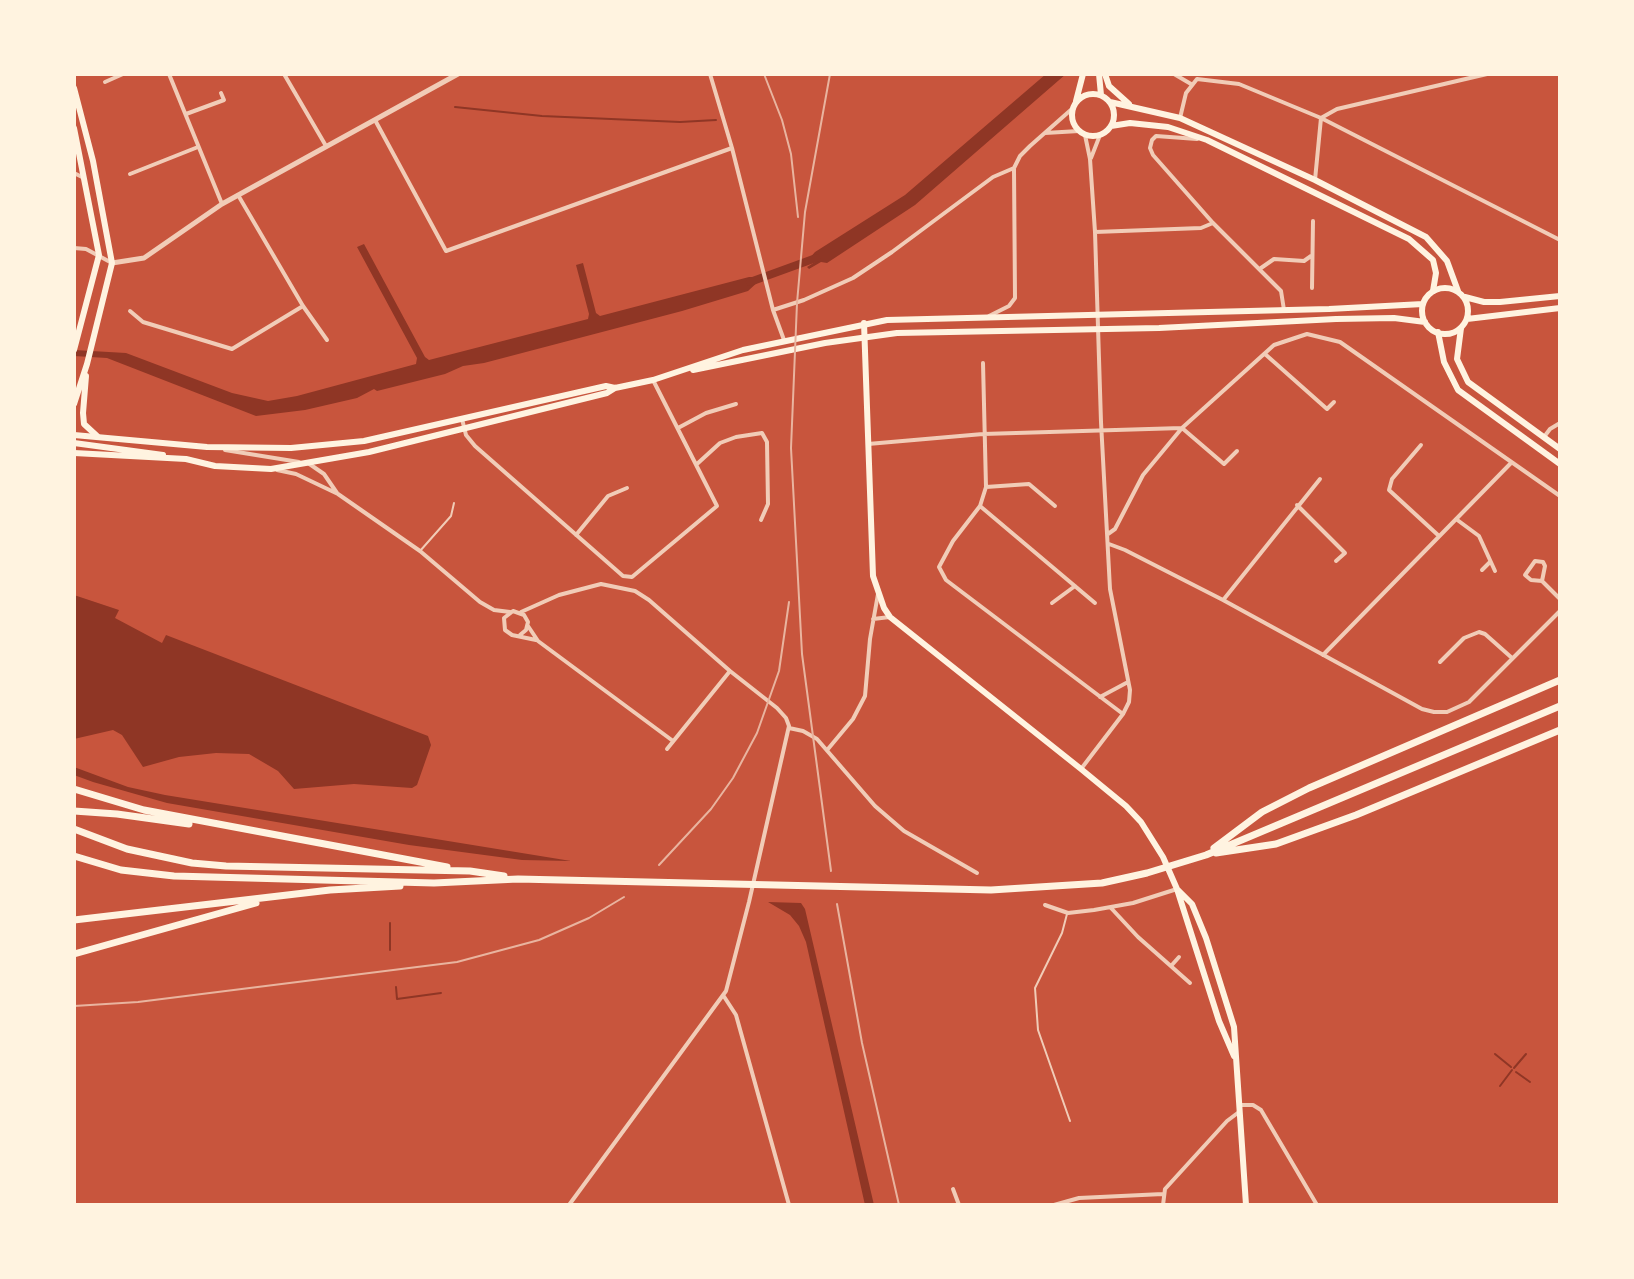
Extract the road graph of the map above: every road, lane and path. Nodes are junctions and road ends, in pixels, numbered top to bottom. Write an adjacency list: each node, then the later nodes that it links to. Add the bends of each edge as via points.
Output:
1 (123, 74): 10 (street)
2 (169, 74): 18 (street)
3 (284, 74): 28 (street)
4 (458, 74): 21 (street)
5 (710, 74): 30 (street)
6 (1083, 74): 16 (main road)
7 (1102, 74): 14 (main road); 17 (main road, via 1120,98)
8 (1174, 74): 11 (street)
9 (1487, 74): 20 (street, via 1337,109)
10 (105, 82)
11 (1191, 84): 19 (street); 20 (street, via 1197,79 1239,84)
12 (74, 88): 46 (main road)
13 (221, 93): 18 (street, via 224,100)
14 (1101, 95): 15 (main road); 16 (main road, via 1089,94)
15 (1110, 102): 17 (main road); 22 (main road)
16 (1074, 106): 24 (street); 25 (main road, via 1073,120)
17 (1144, 110): 19 (main road)
18 (186, 114): 29 (street)
19 (1180, 118): 36 (main road)
20 (1321, 118): 36 (street); 42 (street)
21 (375, 120): 28 (street); 30 (street, via 446,251)
22 (1111, 126): 26 (main road); 27 (main road, via 1168,127)
23 (74, 128): 35 (main road)
24 (1044, 133): 25 (street); 32 (street)
25 (1082, 133): 26 (main road); 31 (street)
26 (1100, 135): 31 (street)
27 (1207, 140): 40 (street, via 1156,136 1150,148); 49 (main road, via 1409,239 1433,260)
28 (326, 146): 37 (street)
29 (198, 147): 34 (street); 38 (street)
30 (732, 148): 55 (street)
31 (1090, 159): 41 (street)
32 (1014, 168): 55 (street, via 993,177 853,278); 59 (street, via 1015,298)
33 (74, 173): 35 (street)
34 (130, 174)
35 (86, 179): 44 (main road)
36 (1315, 180): 50 (main road, via 1426,237 1447,261)
37 (238, 195): 38 (street); 53 (street)
38 (222, 204): 46 (street, via 144,258)
39 (1313, 221): 45 (street)
40 (1213, 223): 41 (street, via 1201,228); 47 (street)
41 (1095, 232): 58 (street)
42 (1560, 240)
43 (74, 248): 44 (street)
44 (99, 255): 46 (street); 69 (main road)
45 (1311, 256): 47 (street, via 1304,261 1274,259); 48 (street)
46 (112, 263): 72 (main road)
47 (1261, 268): 56 (street, via 1281,291)
48 (1312, 288)
49 (1433, 291): 50 (main road, via 1445,287); 52 (main road)
50 (1461, 294): 51 (main road, via 1484,302); 60 (main road)
51 (1560, 296)
52 (1423, 304): 56 (main road); 61 (main road)
53 (303, 306): 57 (street, via 232,349 143,322); 67 (street)
54 (1560, 308): 60 (main road)
55 (773, 310): 68 (street)
56 (1284, 310): 58 (main road)
57 (130, 311)
58 (1098, 313): 59 (main road); 64 (street)
59 (989, 316): 62 (main road)
60 (1467, 319): 63 (main road)
61 (1425, 322): 64 (main road, via 1336,319); 65 (main road)
62 (864, 323): 66 (main road); 68 (main road)
63 (1461, 328): 65 (main road); 88 (main road, via 1457,359 1468,382)
64 (1098, 329): 66 (main road); 84 (street)
65 (1438, 332): 100 (main road, via 1444,362 1458,390)
66 (865, 337): 73 (main road); 90 (main road)
67 (327, 340)
68 (784, 340): 73 (main road)
69 (74, 350)
70 (1264, 353): 76 (street, via 1327,409); 83 (street); 98 (street, via 1298,335 1340,342)
71 (983, 363): 85 (street)
72 (87, 364): 77 (main road); 87 (main road, via 83,413 86,427)
73 (670, 375): 74 (main road)
74 (653, 380): 75 (main road); 82 (street)
75 (615, 388): 79 (main road); 81 (main road)
76 (1334, 402)
77 (74, 404)
78 (736, 404): 82 (street)
79 (462, 419): 81 (street); 92 (main road, via 364,441 291,448)
80 (1560, 423): 88 (street)
81 (464, 428): 97 (main road); 114 (street, via 475,446)
82 (678, 428): 99 (street)
83 (1182, 428): 84 (street); 94 (street, via 1224,464); 113 (street, via 1143,475)
84 (1102, 429): 85 (street); 113 (street)
85 (983, 434): 90 (street); 103 (street)
86 (74, 435): 87 (main road)
87 (97, 436): 92 (main road)
88 (1544, 437): 93 (main road)
89 (74, 443): 96 (main road)
90 (868, 444): 124 (main road)
91 (1421, 445): 115 (street, via 1389,490)
92 (207, 447): 97 (street)
93 (1560, 449)
94 (1237, 451)
95 (74, 453): 96 (main road)
96 (186, 459): 101 (main road)
97 (309, 463): 101 (main road); 105 (street)
98 (1511, 463): 106 (street); 111 (street)
99 (697, 464): 112 (street, via 720,443 762,433 767,442 768,504); 114 (street, via 718,503 716,509 632,577 623,576)
100 (1560, 464)
101 (271, 469): 105 (street, via 296,474)
102 (1320, 479): 108 (street)
103 (986, 487): 109 (street); 110 (street, via 1029,484)
104 (627, 488): 114 (street, via 608,496)
105 (338, 494): 117 (street)
106 (1560, 496)
107 (454, 503): 117 (lane, via 451,516)
108 (1297, 505): 118 (street, via 1345,553); 126 (street)
109 (980, 506): 123 (street); 146 (street, via 942,559 939,567 946,580)
110 (1055, 506)
111 (1456, 519): 115 (street); 119 (street, via 1479,536)
112 (761, 520)
113 (1108, 534): 116 (street)
114 (576, 535)
115 (1439, 536): 140 (street)
116 (1109, 544): 126 (street); 145 (street, via 1110,589)
117 (420, 551): 130 (street)
118 (1336, 561)
119 (1490, 562): 120 (street); 121 (street)
120 (1482, 570)
121 (1495, 571)
122 (1542, 581): 122 (street, via 1525,575 1535,561 1545,566); 125 (street)
123 (1075, 586): 127 (street); 128 (street)
124 (878, 594): 134 (main road); 135 (street)
125 (1560, 599)
126 (1223, 600): 140 (street)
127 (1052, 603)
128 (1095, 603)
129 (534, 607): 133 (street); 137 (street); 143 (street, via 586,587 624,587 649,600)
130 (494, 610): 132 (street); 136 (street)
131 (1560, 611): 141 (street)
132 (510, 612): 133 (street); 136 (street)
133 (521, 612): 137 (street)
134 (890, 617): 135 (street); 154 (main road)
135 (872, 620): 153 (street, via 866,692 853,719)
136 (503, 622): 138 (street, via 508,633)
137 (528, 624): 138 (street); 139 (street)
138 (520, 635): 139 (street)
139 (538, 641): 151 (street)
140 (1323, 655): 141 (street, via 1422,709 1447,712 1469,702)
141 (1512, 658): 142 (street, via 1479,632 1464,638)
142 (1440, 662)
143 (730, 671): 149 (street, via 784,715); 151 (street)
144 (1560, 680): 159 (highway, via 1309,788 1262,812)
145 (1128, 682): 146 (street); 148 (street, via 1129,702)
146 (1100, 697): 148 (street)
147 (1560, 706): 159 (highway)
148 (1123, 714): 154 (street)
149 (789, 728): 153 (street, via 808,733); 175 (street)
150 (1560, 730): 159 (highway, via 1276,844)
151 (673, 741): 152 (street)
152 (667, 749)
153 (828, 749): 162 (street, via 888,818)
154 (1081, 769): 165 (main road, via 1141,822)
155 (74, 789): 158 (highway, via 144,810)
156 (74, 811): 158 (highway)
157 (74, 829): 161 (highway, via 127,849 192,863)
158 (274, 836): 161 (highway)
159 (1206, 855): 163 (highway, via 1102,883 1030,889)
160 (74, 856): 164 (highway, via 156,875)
161 (470, 871): 163 (highway)
162 (977, 873)
163 (518, 879): 164 (highway)
164 (434, 883): 166 (highway)
165 (1177, 889): 168 (street); 176 (main road); 176 (main road, via 1192,904 1206,938 1234,1027)
166 (285, 896): 170 (highway); 171 (highway)
167 (1045, 905): 169 (street)
168 (1111, 908): 169 (street); 173 (street)
169 (1068, 913): 178 (lane, via 1035,988 1038,1030)
170 (74, 920)
171 (74, 954)
172 (1179, 957): 173 (street)
173 (1171, 966): 174 (street)
174 (1190, 983)
175 (723, 995): 182 (street); 183 (street, via 736,1015)
176 (1234, 1056): 177 (main road)
177 (1239, 1109): 180 (street); 188 (main road); 189 (street, via 1253,1105 1263,1113)
178 (1070, 1121)
179 (953, 1189): 184 (street)
180 (1163, 1194): 181 (street); 187 (street)
181 (1079, 1198): 185 (street); 186 (street)
182 (569, 1205)
183 (789, 1205)
184 (959, 1205)
185 (1054, 1205)
186 (1080, 1205)
187 (1163, 1205)
188 (1246, 1205)
189 (1317, 1205)

